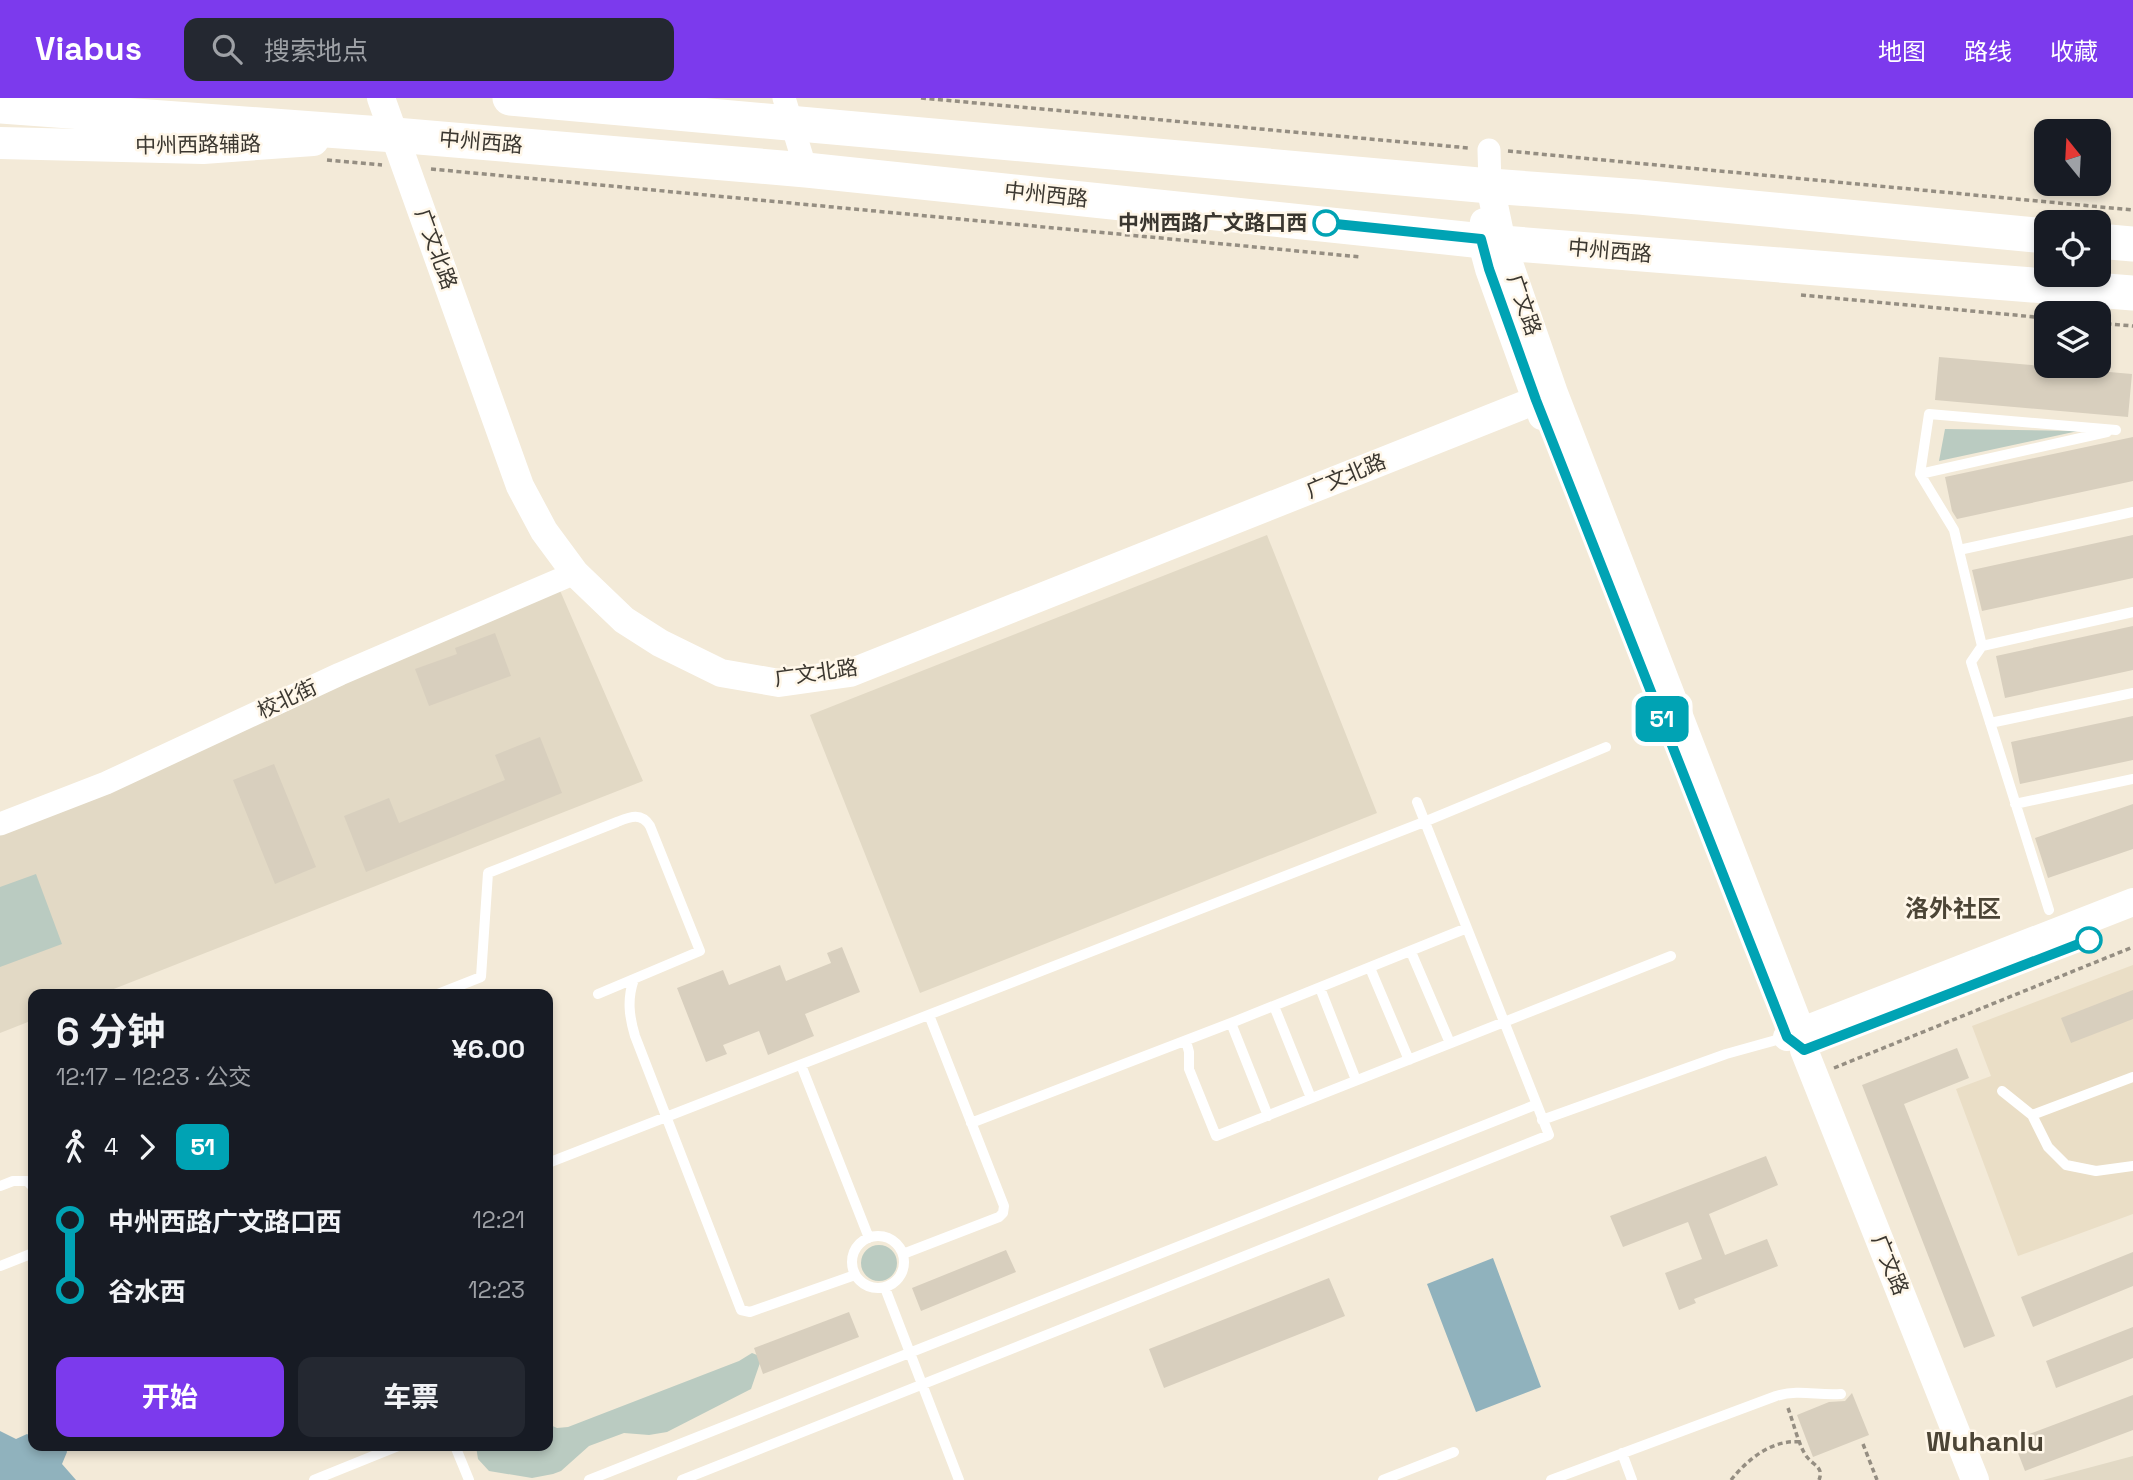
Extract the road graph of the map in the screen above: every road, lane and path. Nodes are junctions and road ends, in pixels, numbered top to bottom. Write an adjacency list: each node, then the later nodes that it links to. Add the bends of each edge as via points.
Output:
1 (381, 98): 8 (street, 广文北路)
2 (510, 98): 5 (main road)
3 (921, 98): 7 (path)
4 (5, 106): 8 (main road, 中州西路)
5 (787, 110): 10 (street); 11 (main road)
6 (0, 143): 8 (main road, 中州西路辅路)
7 (1489, 150): 11 (street, 广文路); 12 (path)
8 (401, 151): 9 (path); 10 (main road, 中州西路); 17 (path); 27 (street, 广文北路, via 520,486 544,531)
9 (325, 159)
10 (806, 170): 14 (main road, 中州西路)
11 (1490, 186): 13 (main road); 14 (street, 广文路)
12 (2133, 210)
13 (2034, 235)
14 (1492, 241): 18 (main road, 中州西路); 23 (street, 广文路, via 1489,269)
15 (2111, 242): 16 (main road)
16 (2133, 244)
17 (1364, 257)
18 (2133, 293)
19 (1799, 295): 20 (path)
20 (2034, 317)
21 (2111, 324): 22 (path)
22 (2133, 326)
23 (1545, 396): 27 (street, 广文北路, via 850,673 779,683 721,673 624,620); 56 (street, 广文路)
24 (1920, 474): 24 (lane, via 1933,471 2116,430 1929,414); 26 (lane, via 1954,530)
25 (2133, 512): 26 (lane)
26 (1959, 550): 29 (lane)
27 (575, 573): 37 (street, 校北街, via 340,674 106,783)
28 (2133, 611): 29 (lane)
29 (1982, 646): 31 (lane, via 1971,662)
30 (2133, 693): 31 (lane)
31 (1990, 723): 35 (lane)
32 (1606, 747): 36 (lane)
33 (2133, 779): 35 (lane)
34 (1417, 802): 36 (lane)
35 (2015, 804): 39 (lane)
36 (1424, 822): 41 (lane); 51 (lane)
37 (0, 824)
38 (2133, 902): 56 (street)
39 (2049, 910)
40 (2133, 922): 56 (street)
41 (1467, 928): 43 (lane); 53 (lane)
42 (2133, 947): 56 (path)
43 (1411, 952): 45 (lane); 55 (lane)
44 (1671, 956): 53 (lane)
45 (1370, 968): 47 (lane); 57 (lane)
46 (634, 979): 48 (lane, via 699,951 650,825 635,816 488,873 481,977); 49 (lane); 66 (lane, via 630,1017)
47 (1320, 988): 50 (lane); 60 (lane)
48 (451, 989)
49 (598, 994)
50 (1274, 1006): 52 (lane); 62 (lane)
51 (929, 1015): 58 (lane); 68 (lane)
52 (1231, 1023): 54 (lane); 65 (lane)
53 (1503, 1023): 55 (lane); 63 (lane)
54 (1186, 1041): 65 (lane, via 1189,1069 1216,1136); 68 (lane)
55 (1450, 1043): 57 (lane)
56 (1802, 1048): 67 (lane, via 1726,1054); 101 (street, 广文路)
57 (1409, 1060): 60 (lane)
58 (801, 1065): 66 (lane); 73 (lane)
59 (2133, 1077): 64 (lane)
60 (1356, 1080): 62 (lane)
61 (2002, 1091): 64 (lane)
62 (1311, 1098): 65 (lane)
63 (1535, 1105): 67 (lane); 79 (lane)
64 (2032, 1115): 70 (lane, via 2048,1147 2066,1165 2096,1171)
65 (1268, 1116)
66 (666, 1117): 69 (lane); 77 (lane, via 741,1310 750,1312)
67 (1542, 1120): 80 (lane, via 1549,1135)
68 (971, 1124): 74 (lane, via 1003,1213)
69 (553, 1161)
70 (2133, 1166)
71 (28, 1182): 72 (lane)
72 (0, 1186)
73 (869, 1238): 74 (lane, via 886,1237); 77 (lane, via 855,1250)
74 (903, 1254): 78 (lane, via 903,1271)
75 (28, 1255): 76 (lane)
76 (0, 1266)
77 (855, 1275): 78 (lane, via 868,1287)
78 (885, 1288): 79 (lane)
79 (909, 1353): 80 (lane); 92 (lane)
80 (921, 1384): 93 (lane); 94 (lane)
81 (1841, 1394): 82 (lane, via 1801,1391)
82 (1776, 1396): 83 (path, via 1786,1404); 88 (lane)
83 (1801, 1442): 98 (path, via 1785,1442 1759,1453); 99 (path, via 1806,1457 1820,1469)
84 (1863, 1444): 100 (path)
85 (386, 1451): 90 (lane)
86 (457, 1451): 91 (lane)
87 (1454, 1452): 89 (lane)
88 (1622, 1454): 96 (lane); 97 (lane)
89 (1409, 1475): 95 (lane)
90 (314, 1480)
91 (469, 1480)
92 (589, 1480)
93 (682, 1480)
94 (959, 1480)
95 (1383, 1480)
96 (1550, 1480)
97 (1632, 1480)
98 (1731, 1480)
99 (1819, 1480)
100 (1877, 1480)
101 (1975, 1480)

